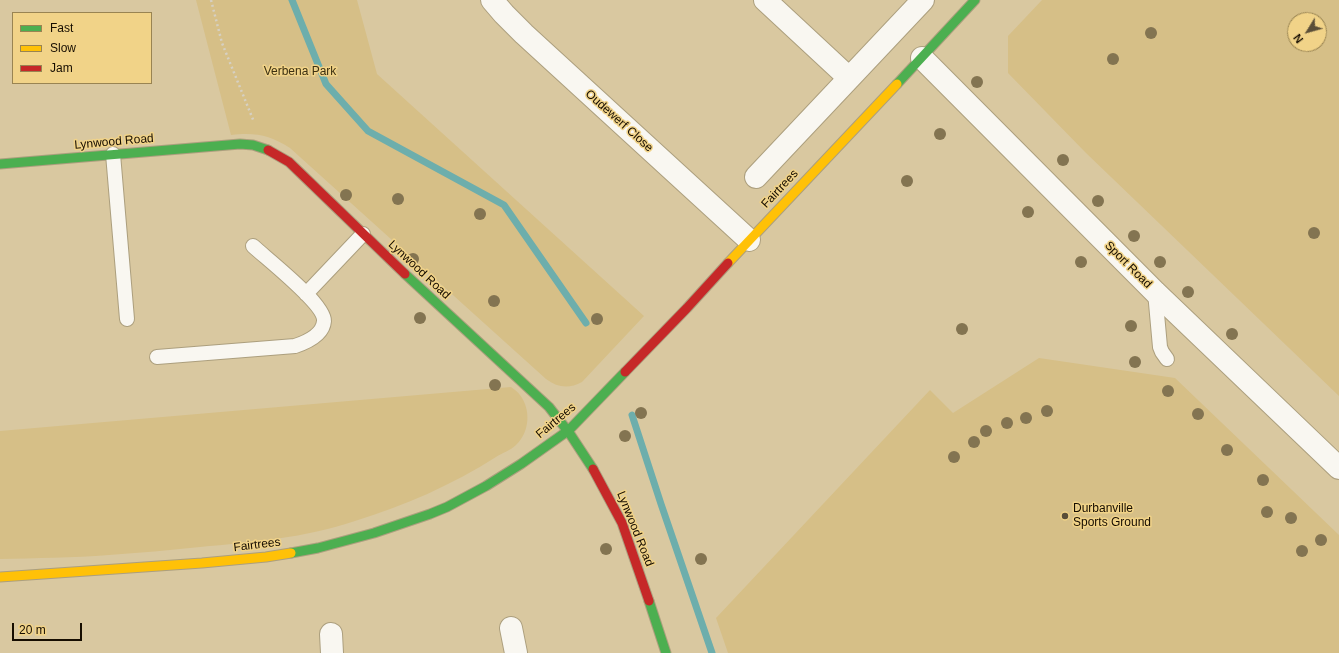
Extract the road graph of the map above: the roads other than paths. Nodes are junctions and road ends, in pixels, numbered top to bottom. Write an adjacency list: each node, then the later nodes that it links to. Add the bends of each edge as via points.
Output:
1 (492, 0): 11 (street, Oudewerf Close, via 524,34)
2 (765, 0): 6 (street)
3 (923, 0): 6 (street)
4 (975, 0): 5 (main road, Fairtrees)
5 (922, 58): 11 (main road, Fairtrees); 13 (street, Sport Road)
6 (849, 78): 9 (street)
7 (113, 154): 8 (main road, Lynwood Road); 10 (main road, Lynwood Road, via 240,144 262,146 289,162); 15 (lane)
8 (0, 164)
9 (756, 177)
10 (363, 234): 14 (lane); 18 (main road, Lynwood Road, via 549,407)
11 (749, 240): 18 (main road, Fairtrees)
12 (253, 246): 14 (lane)
13 (1155, 292): 17 (lane, via 1160,347); 19 (street, Sport Road)
14 (306, 294): 16 (lane, via 322,311 324,320 322,328 308,342 295,346)
15 (127, 319)
16 (157, 357)
17 (1167, 359)
18 (569, 430): 20 (main road, Fairtrees, via 521,464 447,507 374,533 318,548 266,557 202,563); 23 (main road, Lynwood Road, via 594,469 622,523)
19 (1339, 468)
20 (0, 577)
21 (511, 628): 22 (street)
22 (516, 653)
23 (666, 653)

